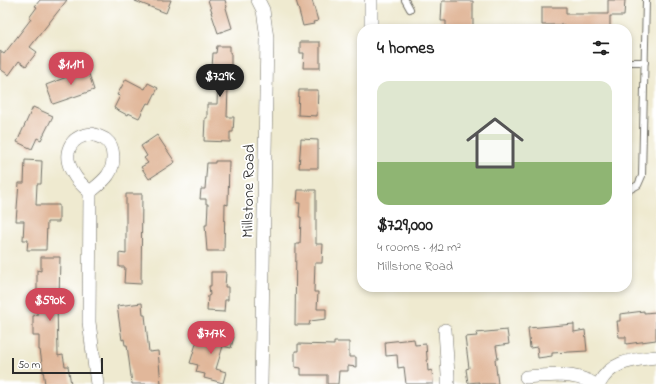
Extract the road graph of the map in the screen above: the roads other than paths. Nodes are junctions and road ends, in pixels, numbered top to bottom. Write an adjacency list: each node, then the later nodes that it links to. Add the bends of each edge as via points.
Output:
1 (258, 0): 15 (street, Millstone Road, via 263,10 267,38)
2 (372, 0): 6 (street)
3 (405, 0): 5 (lane)
4 (646, 0): 8 (lane)
5 (410, 9)
6 (371, 24)
7 (632, 62): 8 (lane)
8 (645, 62): 9 (lane, via 642,176 638,186)
9 (632, 189)
10 (90, 192): 14 (street, via 90,322)
11 (445, 330): 16 (street)
12 (656, 357): 18 (street, via 621,363 610,369)
13 (526, 377): 17 (street, via 561,375)
14 (97, 384)
15 (261, 384)
16 (448, 384)
17 (594, 384)
18 (599, 384)

